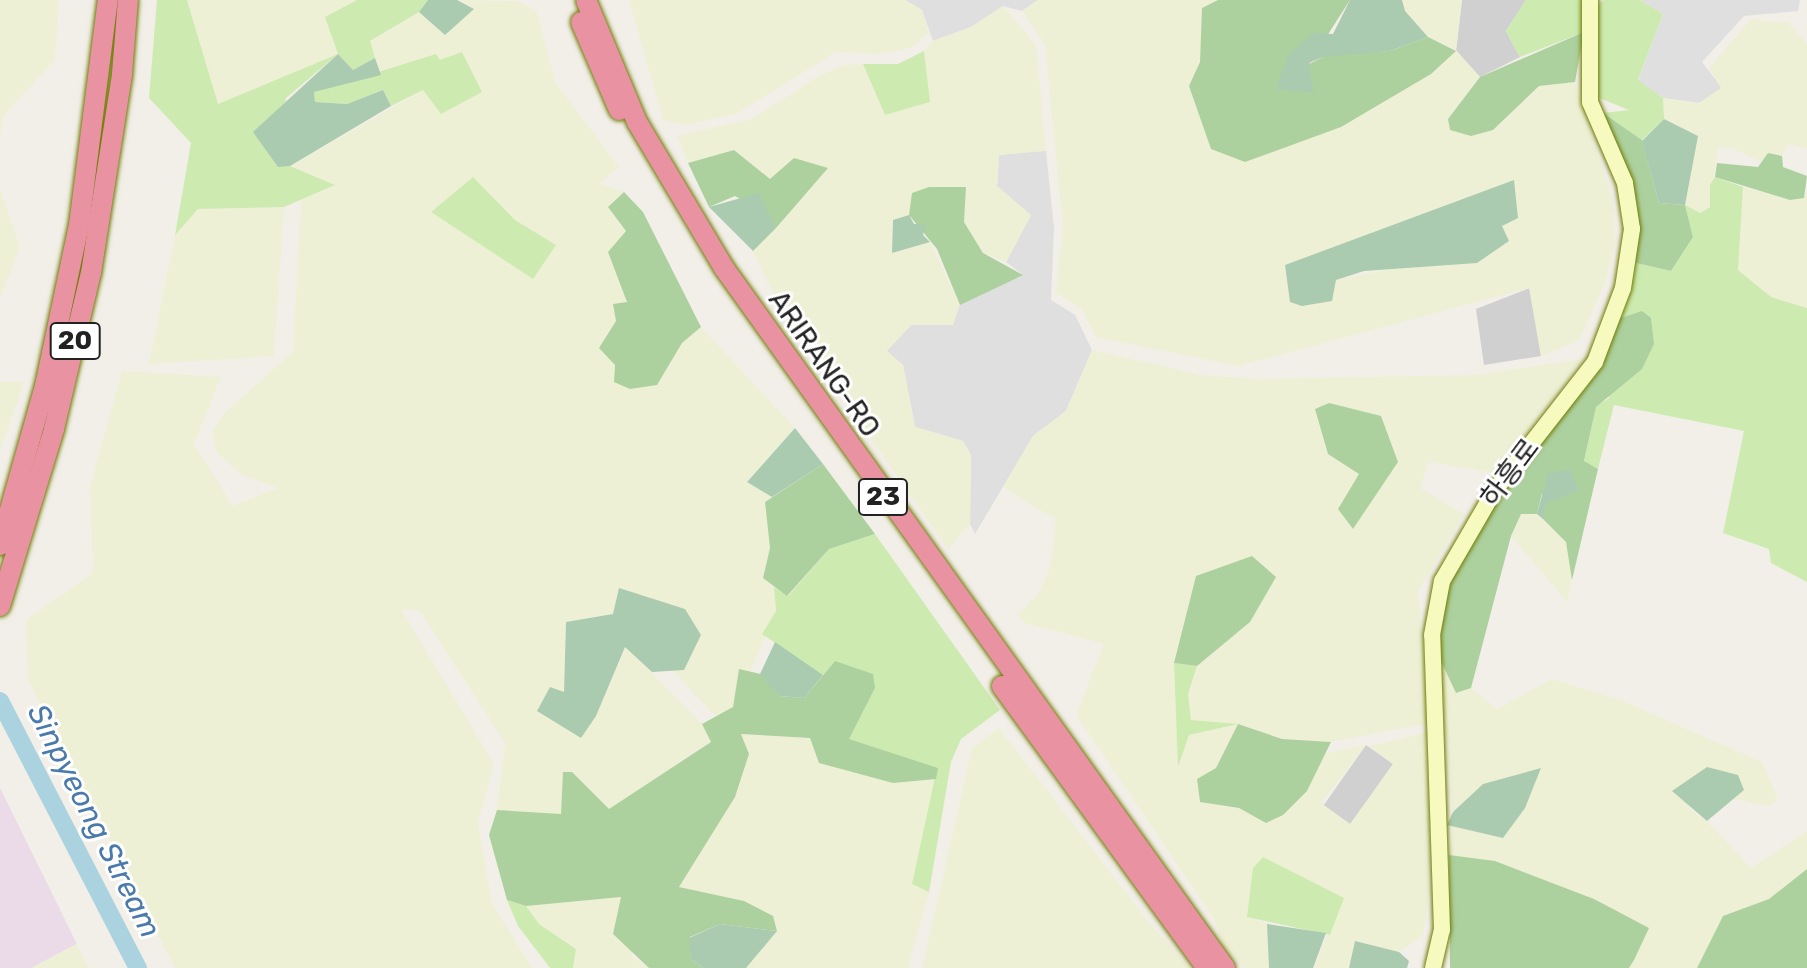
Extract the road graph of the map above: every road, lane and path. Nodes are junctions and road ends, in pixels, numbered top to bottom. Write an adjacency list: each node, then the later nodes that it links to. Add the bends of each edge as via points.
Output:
1 (108, 0): 6 (highway, 20, via 79,225)
2 (128, 0): 6 (highway, 20, via 91,273)
3 (572, 0): 8 (highway, ARIRANG-RO / 23, via 639,150 718,283)
4 (586, 0): 9 (highway, ARIRANG-RO / 23, via 637,122 724,268)
5 (1590, 0): 10 (street, 하흥로, via 1590,102 1625,183 1632,229 1623,288 1595,362 1495,490 1442,581 1435,605 1442,930)
6 (9, 540): 7 (highway, 20)
7 (0, 606)
8 (1207, 968)
9 (1225, 968)
10 (1433, 968)

